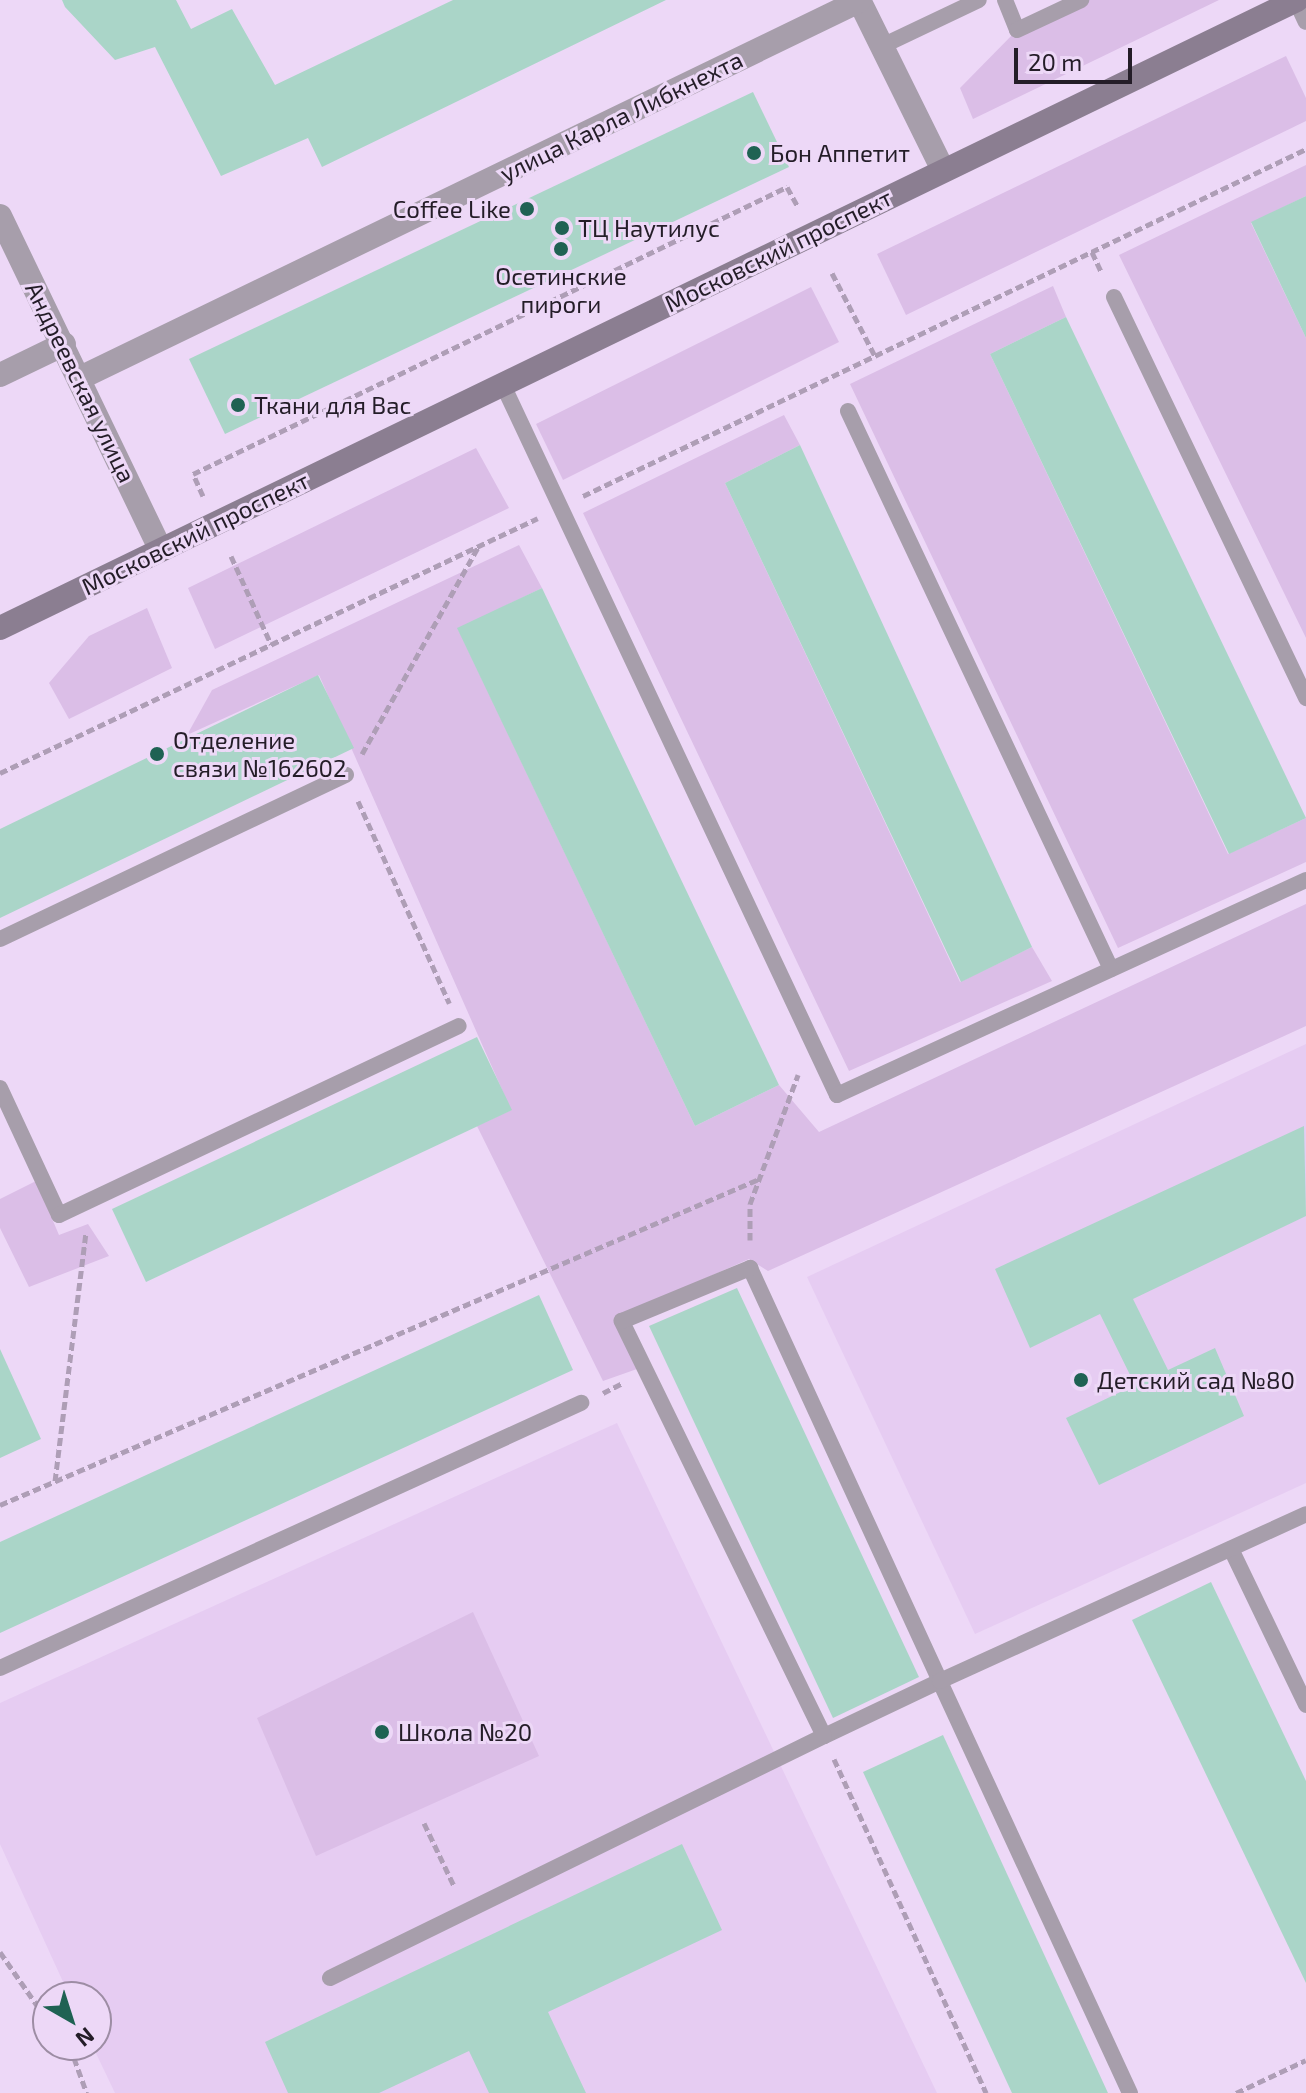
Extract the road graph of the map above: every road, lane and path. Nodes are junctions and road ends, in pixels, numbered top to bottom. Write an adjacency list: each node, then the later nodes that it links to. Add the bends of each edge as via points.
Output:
1 (859, 0): 7 (street); 17 (street, улица Карла Либкнехта)
2 (979, 0): 7 (lane)
3 (1005, 0): 4 (lane, via 1017,30)
4 (1081, 0)
5 (1297, 0): 6 (lane); 9 (street, Московский проспект)
6 (1306, 22)
7 (882, 46): 9 (street)
8 (1306, 149): 15 (path)
9 (943, 170): 18 (street, Московский проспект)
10 (802, 215): 20 (path, via 787,187 731,214 193,474)
11 (0, 216): 14 (street, Андреевская улица)
12 (832, 273): 15 (path)
13 (1114, 297): 27 (lane)
14 (64, 344): 16 (street); 17 (street, Андреевская улица)
15 (875, 356): 21 (path)
16 (0, 375)
17 (80, 378): 23 (street, Андреевская улица)
18 (502, 383): 21 (lane); 23 (street, Московский проспект)
19 (848, 411): 32 (lane)
20 (206, 503)
21 (560, 507): 22 (path); 34 (lane)
22 (479, 545): 26 (path); 29 (path)
23 (160, 549): 25 (street, Московский проспект)
24 (231, 556): 26 (path)
25 (0, 628)
26 (271, 644): 28 (path)
27 (1306, 698)
28 (0, 773)
29 (346, 775): 31 (lane); 33 (path)
30 (1306, 880): 32 (lane)
31 (0, 939)
32 (1111, 969): 34 (lane, via 837,1095)
33 (459, 1026): 37 (lane)
34 (811, 1040): 36 (path)
35 (0, 1088): 37 (lane, via 59,1215)
36 (759, 1179): 38 (path, via 750,1204); 41 (path)
37 (90, 1200): 41 (path)
38 (750, 1268): 39 (lane, via 622,1321); 46 (lane)
39 (646, 1373): 40 (path); 48 (lane)
40 (581, 1403): 45 (lane)
41 (55, 1482): 42 (path)
42 (0, 1505)
43 (1306, 1514): 44 (lane)
44 (1231, 1549): 46 (lane); 47 (lane)
45 (0, 1668)
46 (940, 1681): 48 (lane); 58 (lane)
47 (1306, 1705)
48 (824, 1736): 50 (lane); 57 (path)
49 (424, 1823): 50 (path)
50 (466, 1912): 52 (lane)
51 (0, 1952): 53 (path)
52 (330, 1978)
53 (32, 1998)
54 (1306, 2060): 59 (path)
55 (75, 2061): 56 (path)
56 (87, 2093)
57 (986, 2093)
58 (1130, 2093)
59 (1236, 2093)

